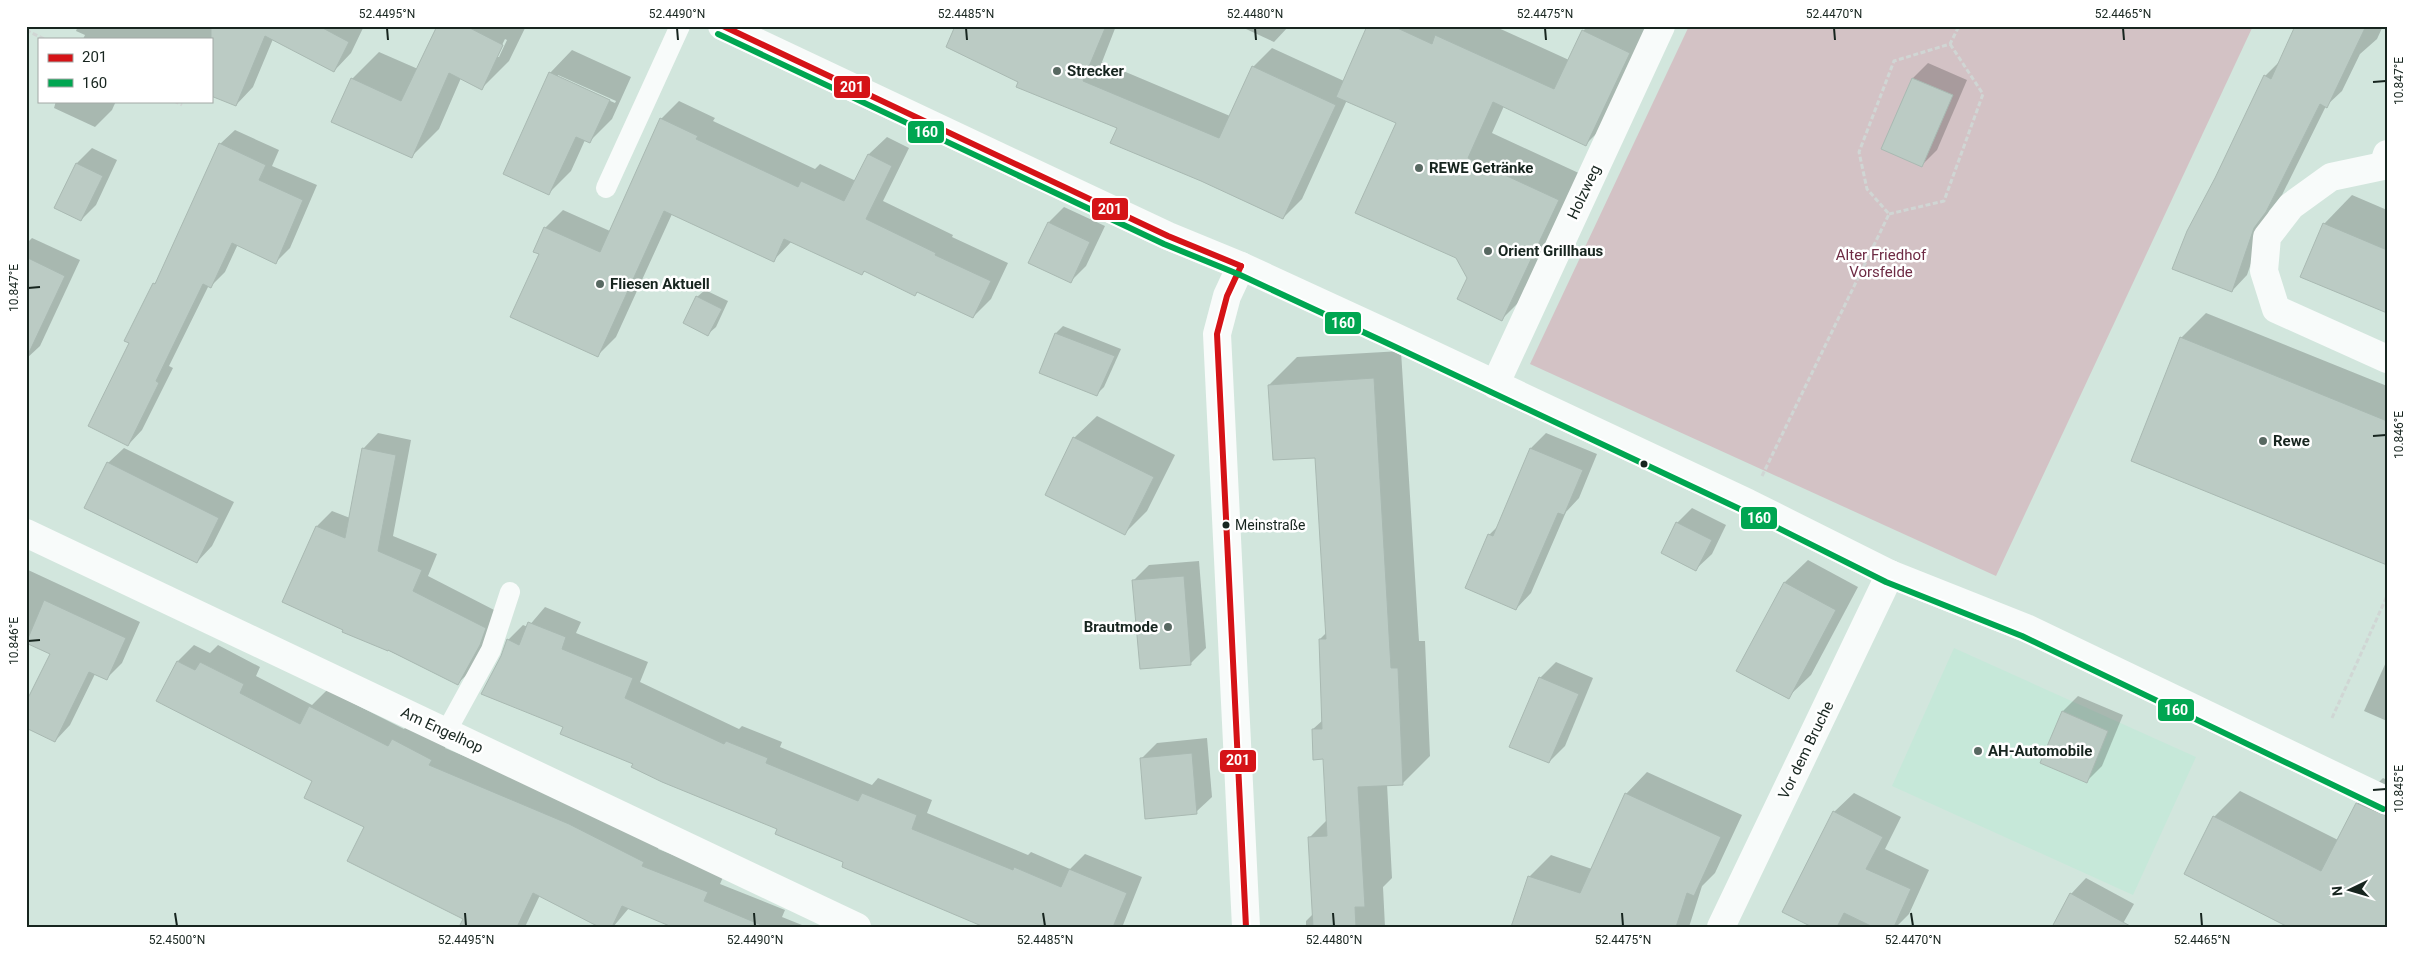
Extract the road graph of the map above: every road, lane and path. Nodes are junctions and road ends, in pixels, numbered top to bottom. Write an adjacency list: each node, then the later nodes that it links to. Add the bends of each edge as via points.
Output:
1 (680, 26): 11 (lane)
2 (722, 26): 13 (street, via 1168,236)
3 (1661, 26): 15 (street, Holzweg)
4 (1959, 26): 7 (path)
5 (26, 30): 6 (path)
6 (42, 38)
7 (1950, 44): 12 (path, via 1894,61 1859,152 1867,189); 12 (path, via 1983,94 1944,201)
8 (176, 102): 9 (path)
9 (182, 105)
10 (2387, 154): 14 (street, via 2383,166 2332,177 2291,206 2267,237 2264,270 2276,309)
11 (606, 188)
12 (1889, 214): 16 (path)
13 (1241, 266): 15 (street); 25 (street, via 1227,296 1217,334)
14 (2387, 359)
15 (1495, 384): 16 (street)
16 (1748, 503): 18 (street)
17 (26, 532): 22 (street, Am Engelhop)
18 (1890, 574): 23 (street, via 2026,628); 26 (street, Vor dem Bruche)
19 (510, 592): 22 (lane, via 491,650)
20 (2387, 596): 21 (path)
21 (2332, 718)
22 (446, 732): 24 (street, Am Engelhop)
23 (2387, 801)
24 (857, 927)
25 (1246, 927)
26 (1721, 927)

